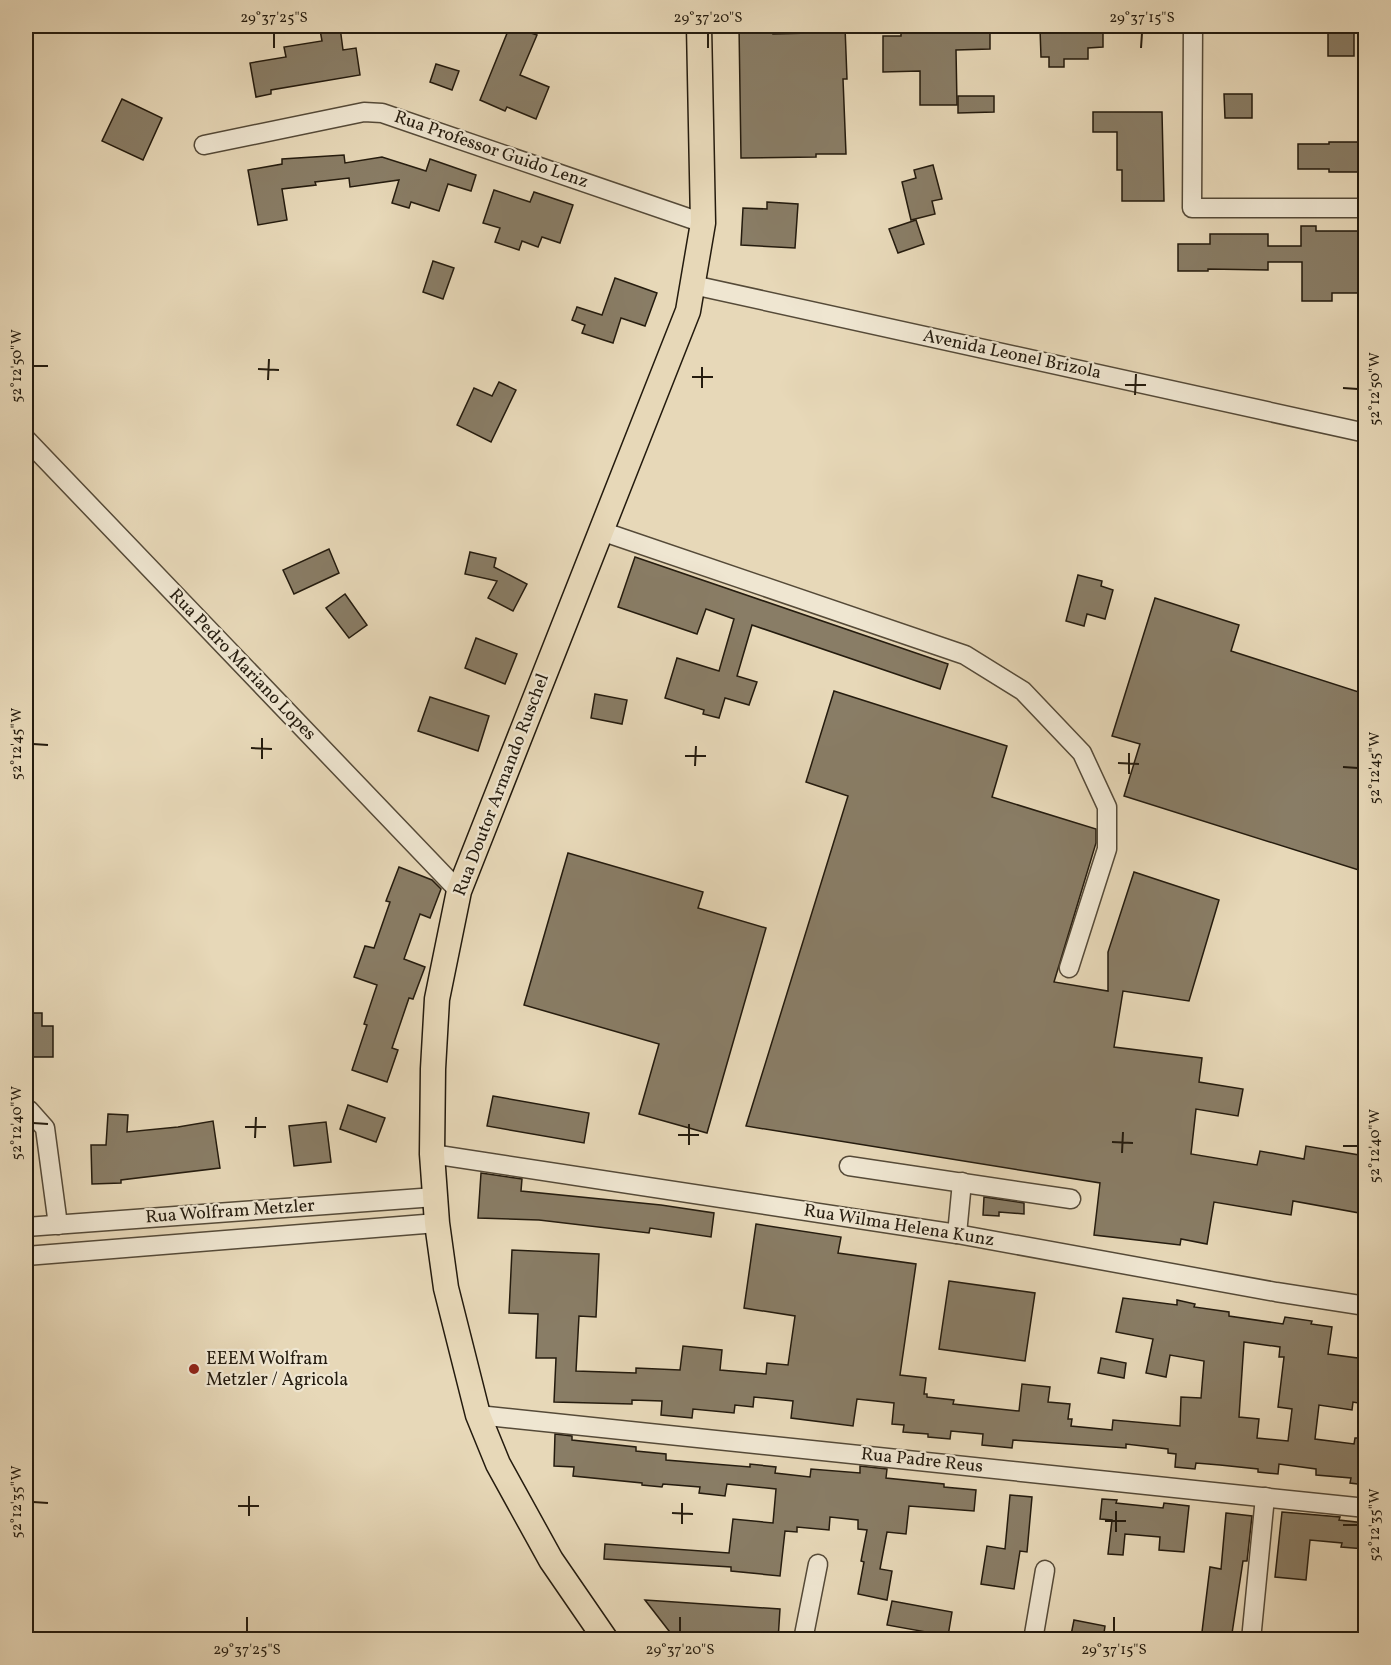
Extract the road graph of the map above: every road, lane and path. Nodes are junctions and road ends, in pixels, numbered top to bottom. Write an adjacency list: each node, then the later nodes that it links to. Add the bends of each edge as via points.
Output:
1 (699, 26): 5 (main road, Rua Doutor Armando Ruschel)
2 (1193, 26): 4 (street, via 1192,208)
3 (204, 145): 5 (street, Rua Professor Guido Lenz, via 364,112 382,113)
4 (1365, 208)
5 (703, 223): 6 (main road, Rua Doutor Armando Ruschel)
6 (693, 285): 7 (street, Avenida Leonel Brizola); 9 (main road, Rua Doutor Armando Ruschel, via 688,311)
7 (1365, 433)
8 (26, 440): 10 (street, Rua Pedro Mariano Lopes)
9 (601, 531): 10 (main road, Rua Doutor Armando Ruschel); 11 (street, via 965,655 1023,691 1082,753 1107,807 1107,849)
10 (459, 891): 13 (main road, Rua Doutor Armando Ruschel, via 437,999)
11 (1069, 968)
12 (26, 1110): 19 (street, via 45,1128)
13 (432, 1154): 16 (main road, Rua Doutor Armando Ruschel); 21 (street, Rua Wilma Helena Kunz)
14 (849, 1166): 15 (street)
15 (962, 1182): 17 (street); 21 (street)
16 (435, 1197): 18 (main road, Rua Doutor Armando Ruschel); 19 (street, Rua Wolfram Metzler)
17 (1071, 1198)
18 (437, 1223): 22 (street); 24 (main road, Rua Doutor Armando Ruschel, via 446,1288)
19 (58, 1225): 20 (street, Rua Wolfram Metzler)
20 (26, 1227)
21 (957, 1234): 23 (street, Rua Wilma Helena Kunz)
22 (26, 1256)
23 (1365, 1306)
24 (478, 1415): 25 (street, Rua Padre Reus); 29 (main road, Rua Doutor Armando Ruschel, via 498,1464 551,1560)
25 (1265, 1497): 26 (street, Rua Padre Reus); 32 (street)
26 (1365, 1508)
27 (818, 1564): 30 (street)
28 (1045, 1570): 31 (street)
29 (606, 1640)
30 (803, 1640)
31 (1033, 1640)
32 (1251, 1640)

